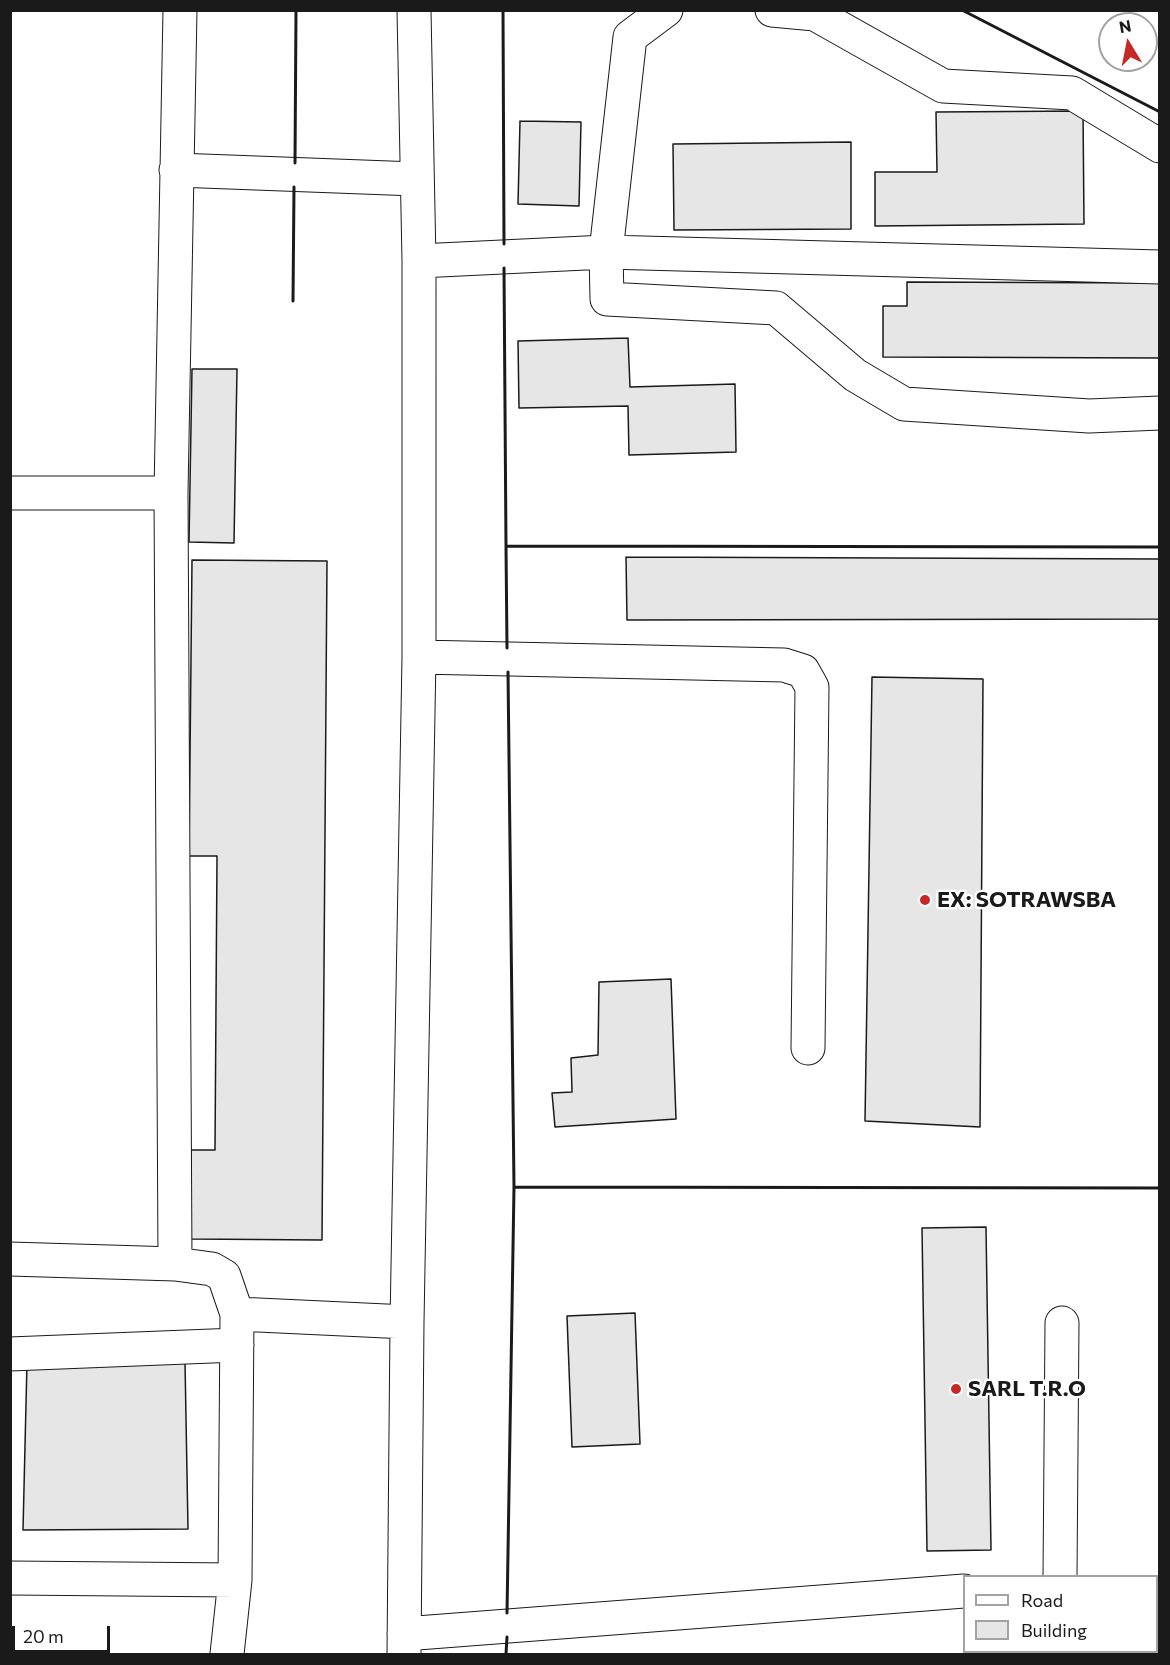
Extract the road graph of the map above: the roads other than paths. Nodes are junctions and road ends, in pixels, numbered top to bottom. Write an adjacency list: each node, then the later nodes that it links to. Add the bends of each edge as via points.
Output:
1 (180, 10): 6 (street)
2 (414, 10): 7 (street)
3 (666, 10): 8 (street, via 630,37)
4 (772, 10): 5 (street, via 815,14 943,86 1072,93)
5 (1160, 146)
6 (176, 170): 7 (street); 13 (street)
7 (416, 179): 9 (street)
8 (606, 252): 9 (street); 10 (street); 11 (street, via 607,299 776,308 855,375 904,404 1089,416)
9 (419, 261): 14 (street)
10 (1160, 267)
11 (1160, 413)
12 (10, 493): 13 (street)
13 (171, 493): 17 (street)
14 (419, 657): 15 (street, via 784,665 803,671 812,687); 18 (street)
15 (808, 1048)
16 (10, 1259): 17 (street)
17 (175, 1264): 20 (street, via 212,1269 224,1276)
18 (407, 1322): 20 (street); 26 (street)
19 (1062, 1323): 22 (street)
20 (237, 1329): 21 (street); 24 (street)
21 (10, 1354)
22 (1060, 1575)
23 (10, 1578): 24 (street)
24 (235, 1580): 27 (street)
25 (963, 1591): 26 (street)
26 (404, 1644)
27 (227, 1654)

